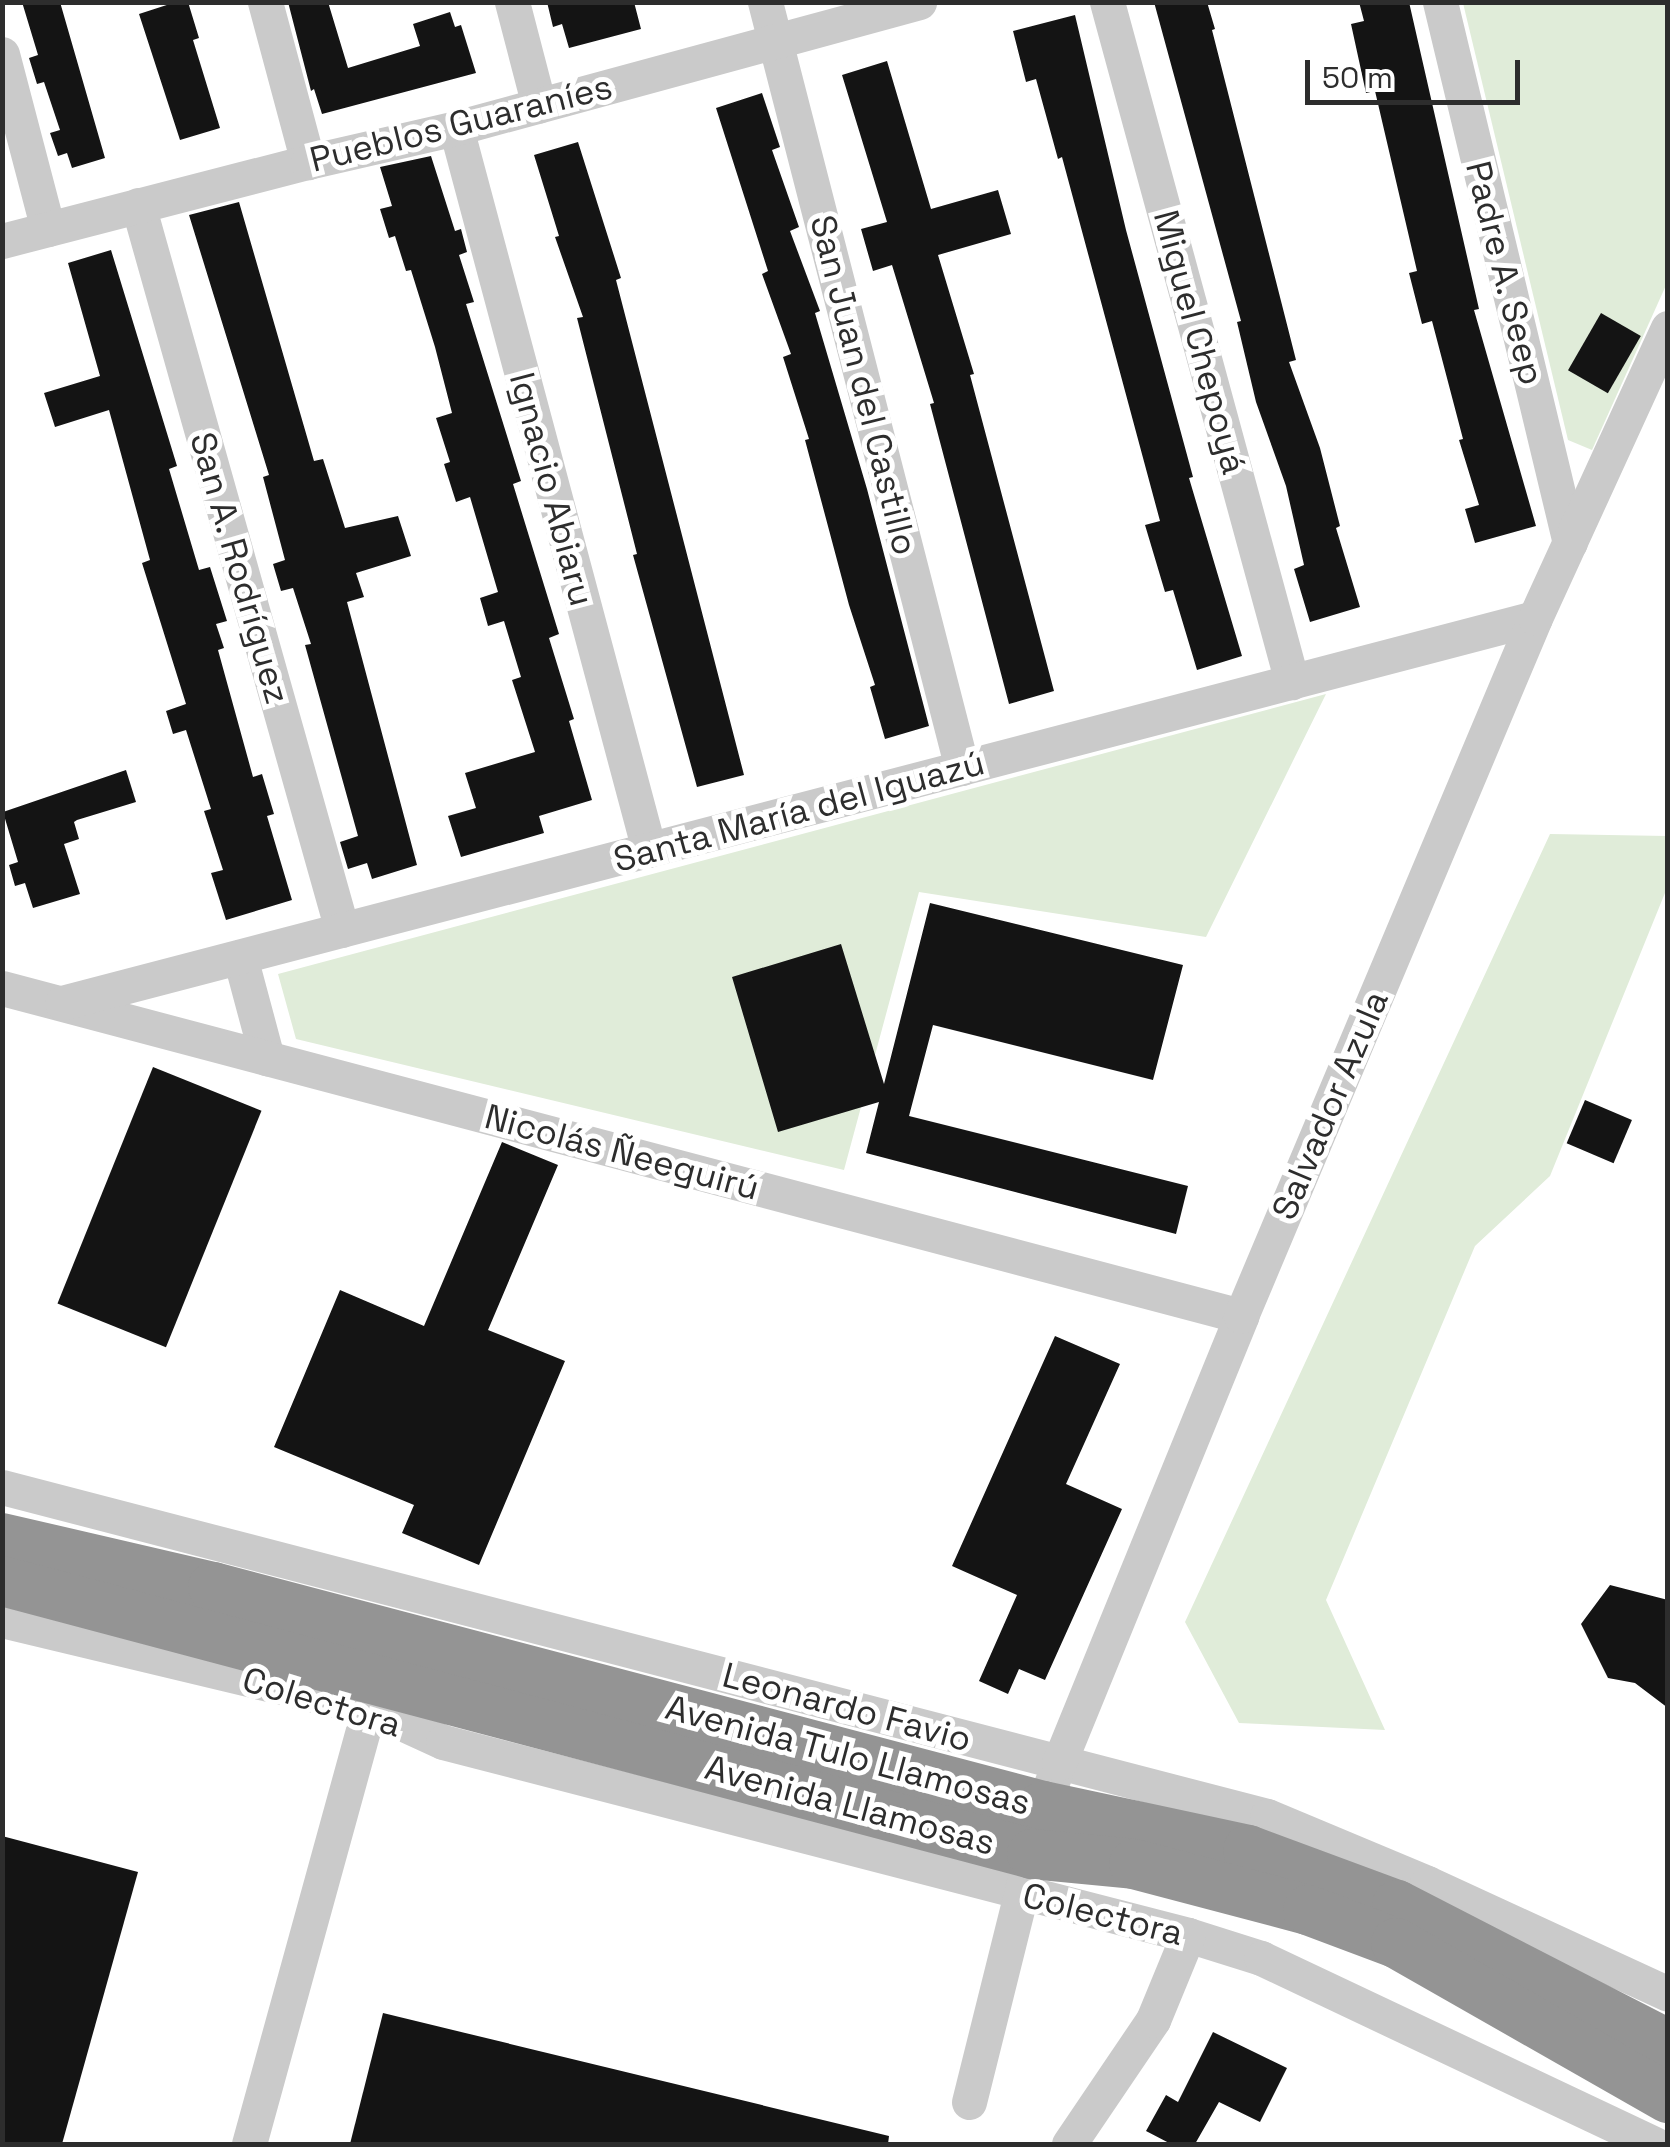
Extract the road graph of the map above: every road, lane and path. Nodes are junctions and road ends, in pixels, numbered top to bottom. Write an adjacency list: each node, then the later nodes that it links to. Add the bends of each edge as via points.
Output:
1 (266, 2): 11 (street)
2 (512, 2): 9 (street)
3 (766, 2): 7 (street, San Juan del Castillo)
4 (919, 2): 7 (street, Pueblos Guaraníes)
5 (1108, 2): 18 (street, Miguel Chepoyá)
6 (1440, 2): 16 (street, Padre A. Seep)
7 (776, 41): 9 (street, Pueblos Guaraníes); 19 (street, San Juan del Castillo)
8 (2, 54): 13 (street)
9 (538, 106): 10 (street, Pueblos Guaraníes)
10 (456, 128): 11 (street, Pueblos Guaraníes); 20 (street, Ignacio Abiaru)
11 (308, 162): 12 (street, Pueblos Guaraníes)
12 (138, 205): 13 (street, Pueblos Guaraníes); 21 (street, San A. Rodríguez)
13 (48, 229): 14 (street, Pueblos Guaraníes)
14 (2, 241)
15 (1668, 328): 16 (street, Salvador Azula)
16 (1570, 544): 17 (street, Salvador Azula)
17 (1536, 618): 18 (street, Santa María del Iguazú); 26 (street, Salvador Azula)
18 (1292, 682): 19 (street, Santa María del Iguazú)
19 (962, 768): 20 (street, Santa María del Iguazú)
20 (649, 850): 21 (street, Santa María del Iguazú)
21 (342, 930): 22 (street, Santa María del Iguazú)
22 (240, 957): 24 (street, Santa María del Iguazú); 25 (street)
23 (5, 979): 24 (street, Nicolás Ñeeguirú)
24 (62, 1004): 25 (street, Nicolás Ñeeguirú)
25 (267, 1058): 26 (street, Nicolás Ñeeguirú)
26 (1241, 1316): 32 (street, Salvador Azula)
27 (2, 1487): 32 (street, Leonardo Favio)
28 (2, 1538): 32 (highway, Avenida Tulo Llamosas)
29 (2, 1581): 33 (highway, Avenida Llamosas)
30 (2, 1620): 31 (street, Colectora)
31 (369, 1708): 33 (street, Colectora, via 442,1742); 39 (street)
32 (1051, 1785): 33 (street, Salvador Azula); 35 (street, Leonardo Favio, via 1268,1816); 36 (highway, Avenida Tulo Llamosas, via 1396,1905)
33 (1027, 1874): 34 (street, Colectora); 37 (highway, Avenida Llamosas, via 1134,1864 1308,1910 1396,1943); 38 (street, Salvador Azula)
34 (1188, 1936): 40 (street, via 1153,2020); 41 (street, Colectora, via 1261,1958)
35 (1668, 1994)
36 (1668, 2044)
37 (1668, 2098)
38 (969, 2102)
39 (249, 2144)
40 (1068, 2144)
41 (1655, 2144)

